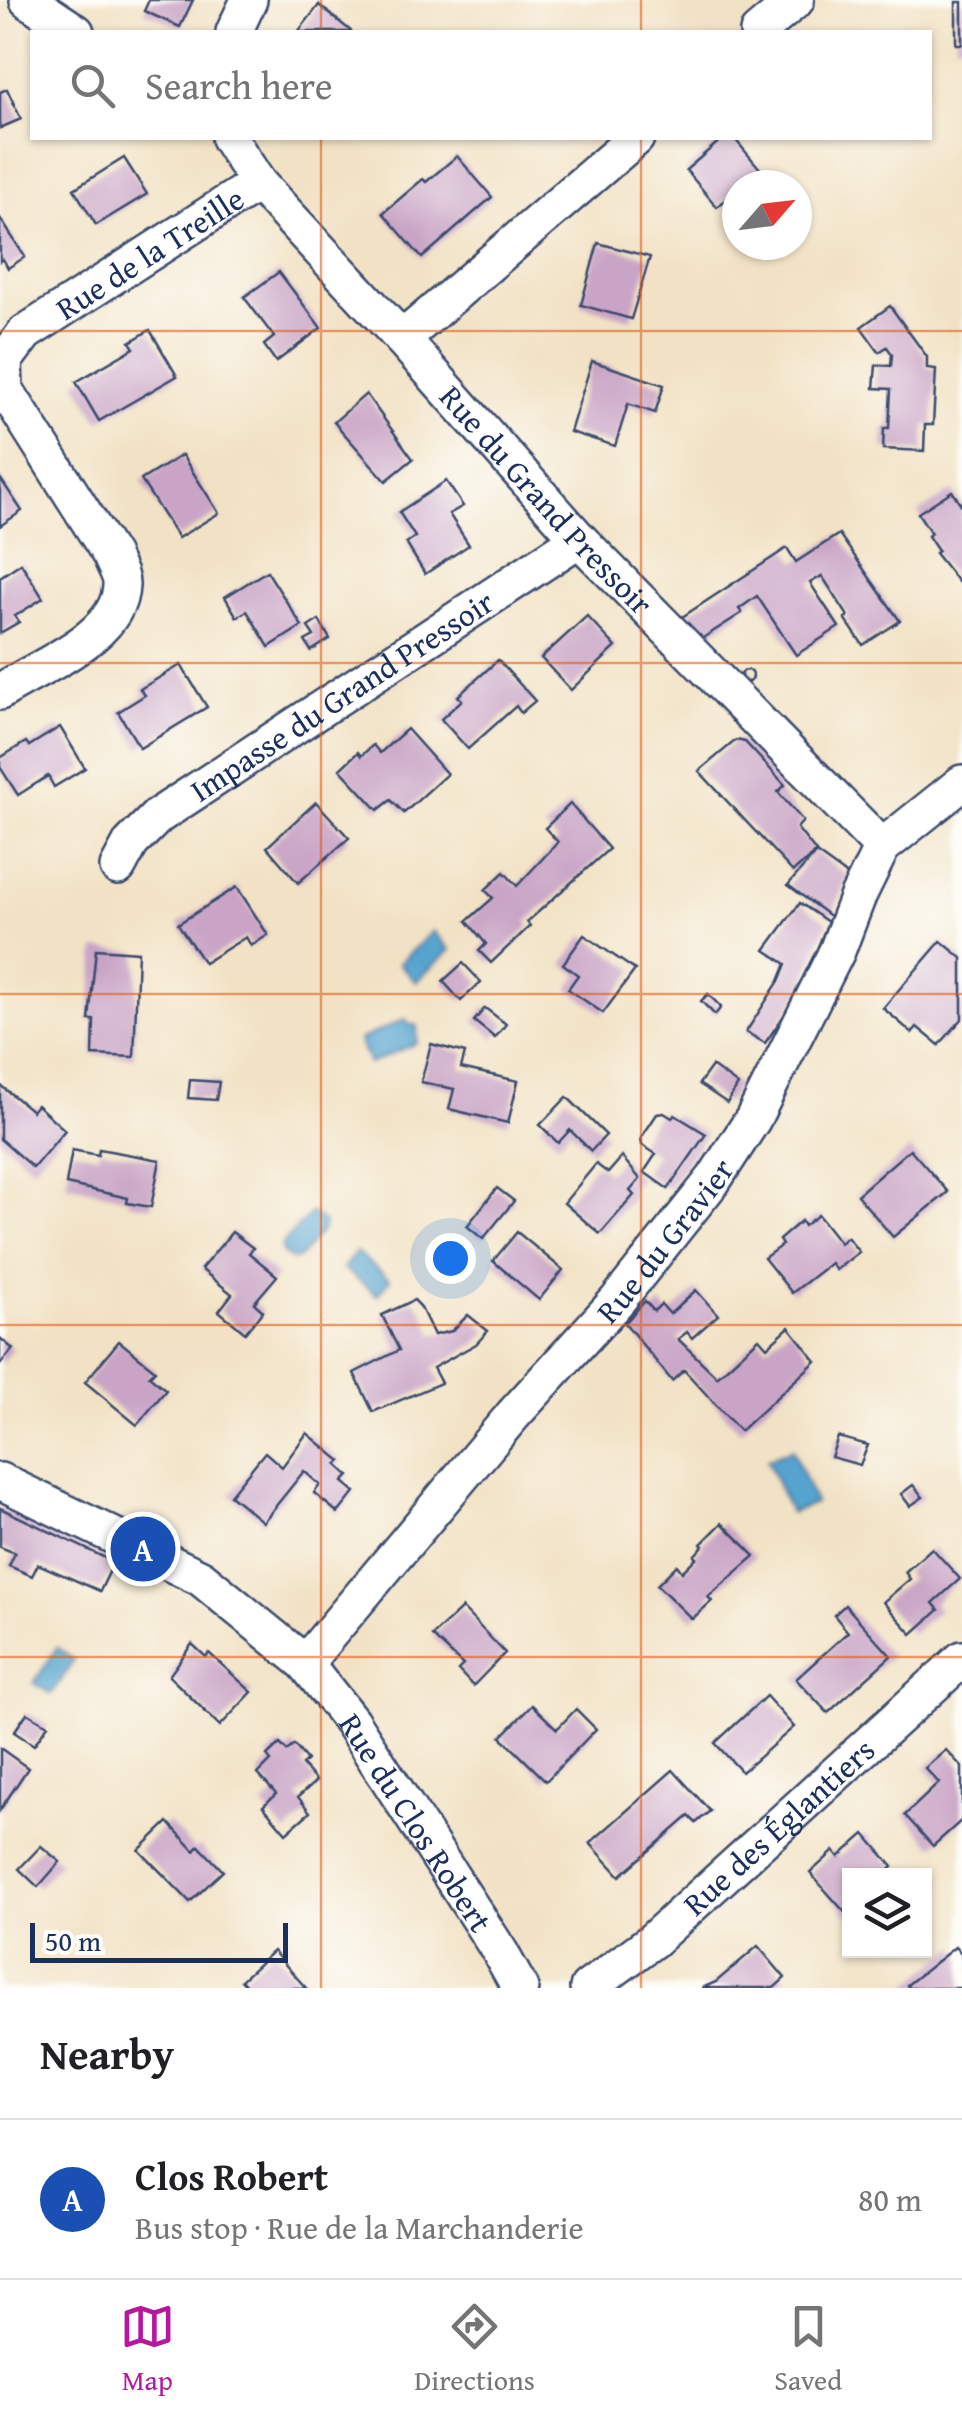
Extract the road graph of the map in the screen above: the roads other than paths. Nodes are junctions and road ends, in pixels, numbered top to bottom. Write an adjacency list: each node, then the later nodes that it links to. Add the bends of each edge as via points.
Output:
1 (28, 0): 4 (street)
2 (249, 0): 5 (street)
3 (796, 0): 6 (street)
4 (73, 30)
5 (235, 30)
6 (760, 30)
7 (229, 140): 9 (street, Rue du Grand Pressoir)
8 (634, 140): 10 (street)
9 (258, 182): 10 (street, Rue du Grand Pressoir); 12 (street, Rue de la Treille, via 25,333 4,361 5,389 122,582 115,613 94,636)
10 (402, 339): 11 (street, Rue du Grand Pressoir)
11 (579, 539): 14 (street, Rue du Grand Pressoir); 15 (street, Impasse du Grand Pressoir, via 158,816)
12 (0, 692)
13 (962, 782): 14 (street, Rue du Gravier)
14 (882, 847): 18 (street, Rue du Gravier, via 838,952 753,1119 714,1179)
15 (118, 867)
16 (0, 1481): 18 (street, Rue du Clos Robert, via 201,1578)
17 (962, 1660): 20 (street, Rue des Églantiers, via 652,1941)
18 (305, 1663): 19 (street, Rue du Clos Robert, via 351,1721)
19 (520, 1988)
20 (588, 1988)

